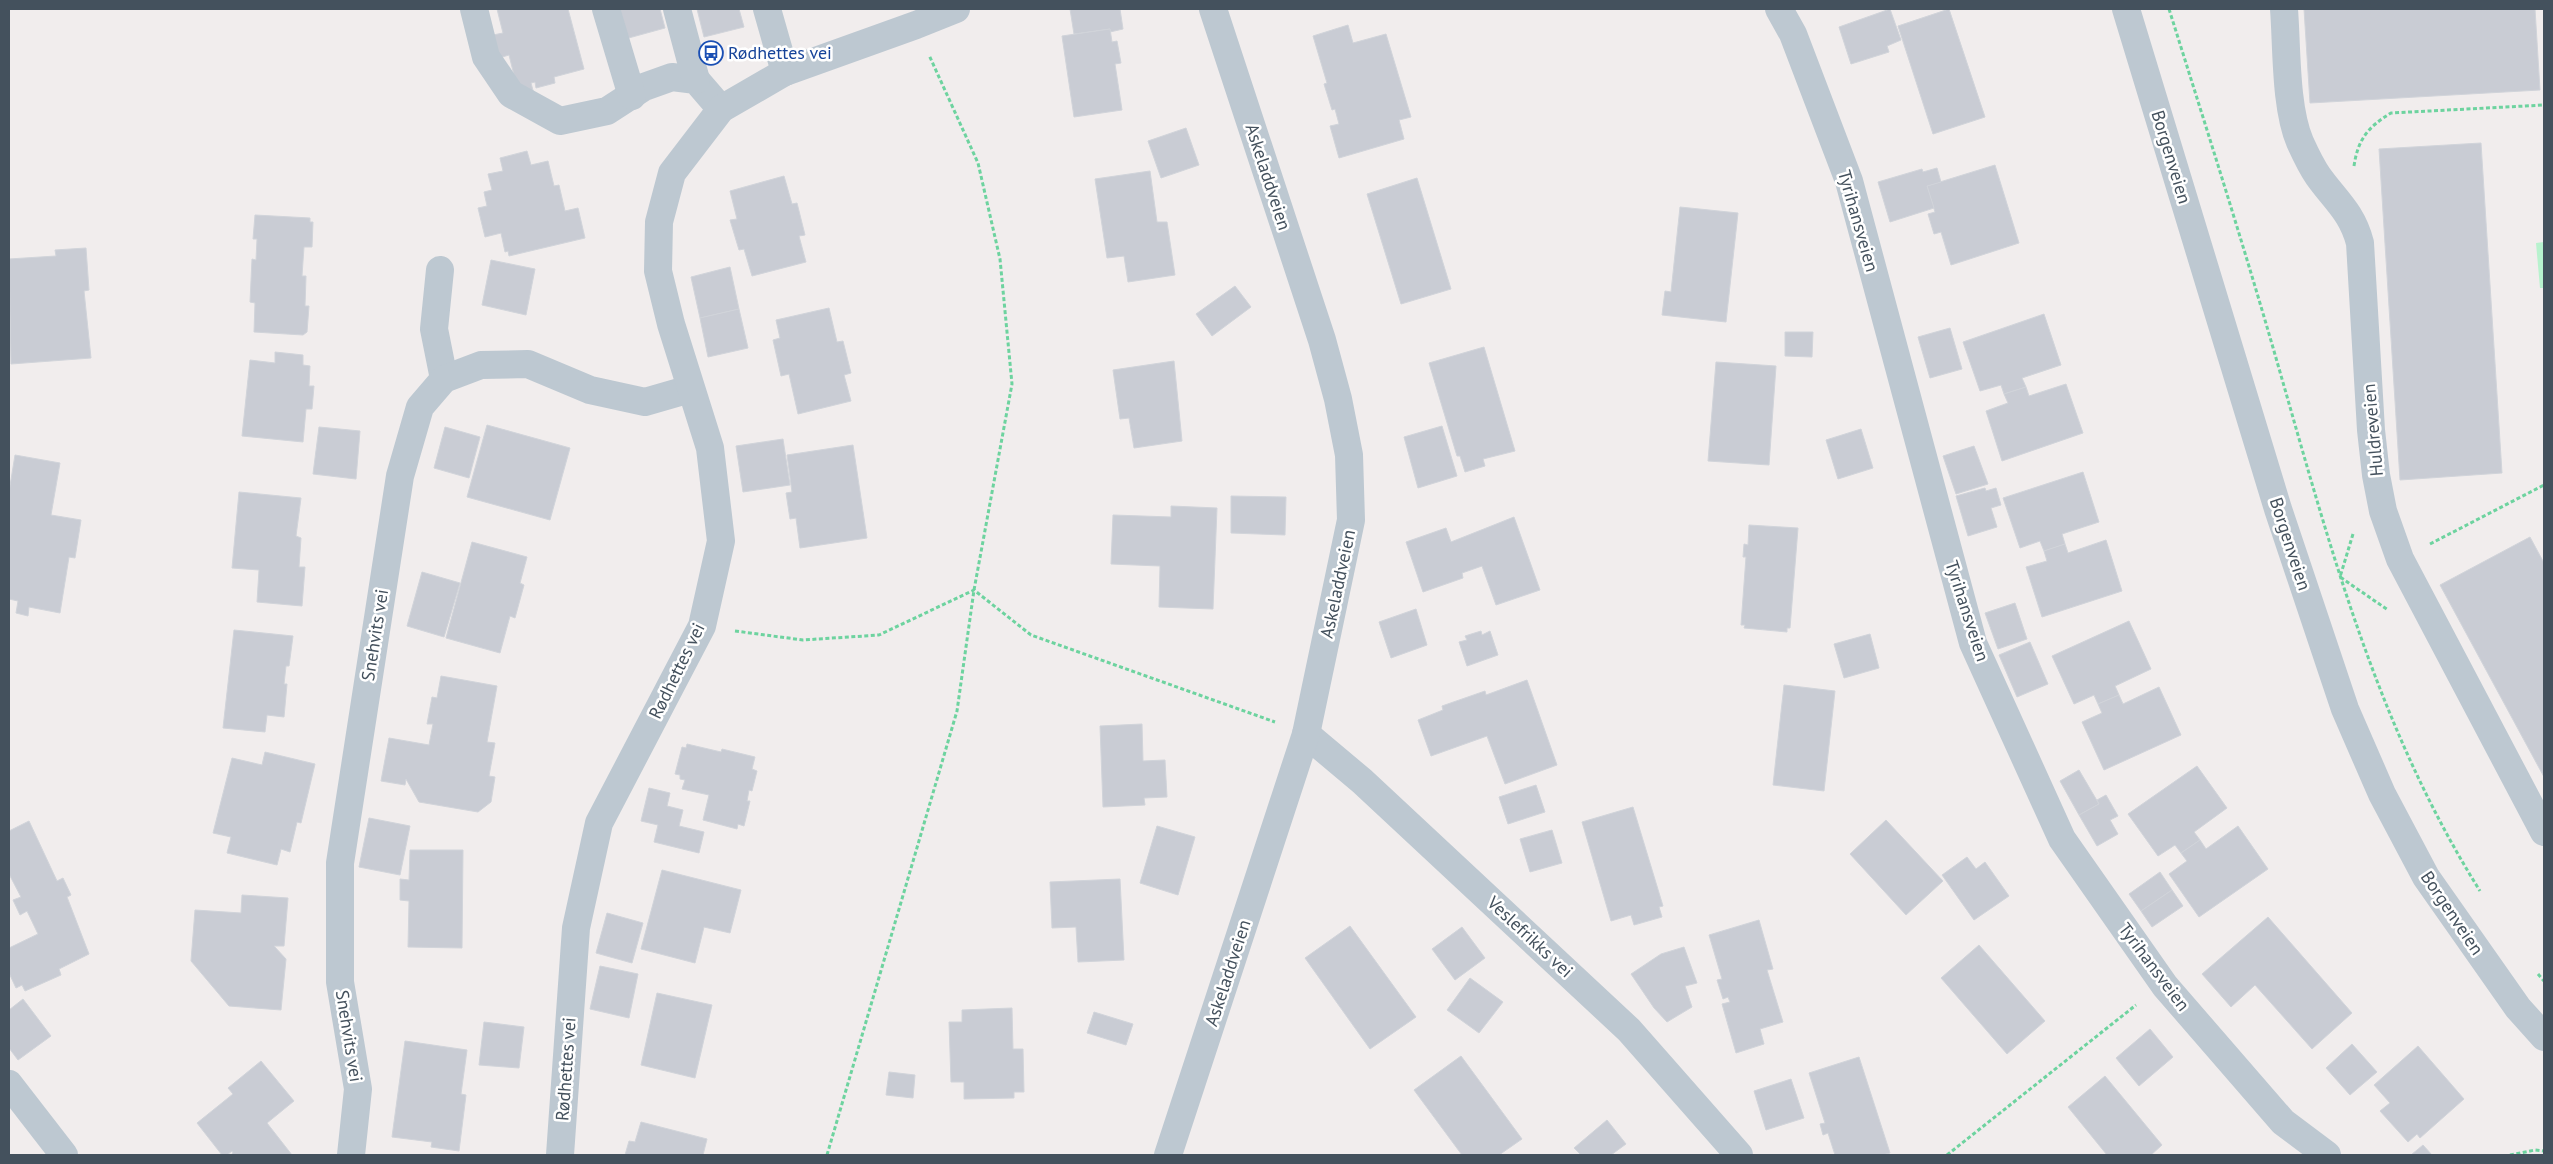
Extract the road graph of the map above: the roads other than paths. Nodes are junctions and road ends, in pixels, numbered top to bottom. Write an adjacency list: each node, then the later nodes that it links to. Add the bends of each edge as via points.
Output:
1 (474, 9): 12 (street, via 486,57 511,94 560,122 608,111)
2 (606, 9): 12 (street)
3 (677, 9): 11 (street)
4 (767, 9): 10 (street)
5 (956, 9): 10 (street, Rødhettes vei)
6 (1214, 9): 17 (street, Askeladdveien, via 1322,340 1349,454 1351,520)
7 (1779, 9): 26 (street, Tyrihansveien, via 1793,34 1849,181 1973,643 2062,839 2165,986 2283,1122)
8 (2126, 9): 19 (street, Borgenveien, via 2278,509 2345,709 2382,794 2426,877 2518,1008)
9 (2284, 9): 18 (street, Huldreveien, via 2291,109 2299,140 2317,175 2356,225 2360,243 2370,430 2383,511 2400,559)
10 (785, 72): 13 (street, Rødhettes vei)
11 (696, 80): 12 (street, via 672,77 644,87); 13 (street)
12 (632, 96)
13 (721, 109): 16 (street, Rødhettes vei, via 672,173 659,222 658,271)
14 (440, 270): 15 (street, via 434,329)
15 (444, 379): 16 (street, Snehvits vei, via 481,365 528,364 590,390 645,402); 22 (street, Snehvits vei, via 420,407 400,476 340,863 340,982 358,1089)
16 (690, 389): 23 (street, Rødhettes vei, via 710,448 720,541 702,626 599,824 576,928)
17 (1306, 734): 24 (street, Askeladdveien); 25 (street, Veslefrikks vei, via 1362,781 1629,1030)
18 (2544, 832)
19 (2544, 1037)
20 (9, 1084): 21 (street)
21 (64, 1155)
22 (352, 1155)
23 (560, 1155)
24 (1168, 1155)
25 (1739, 1155)
26 (2327, 1155)

